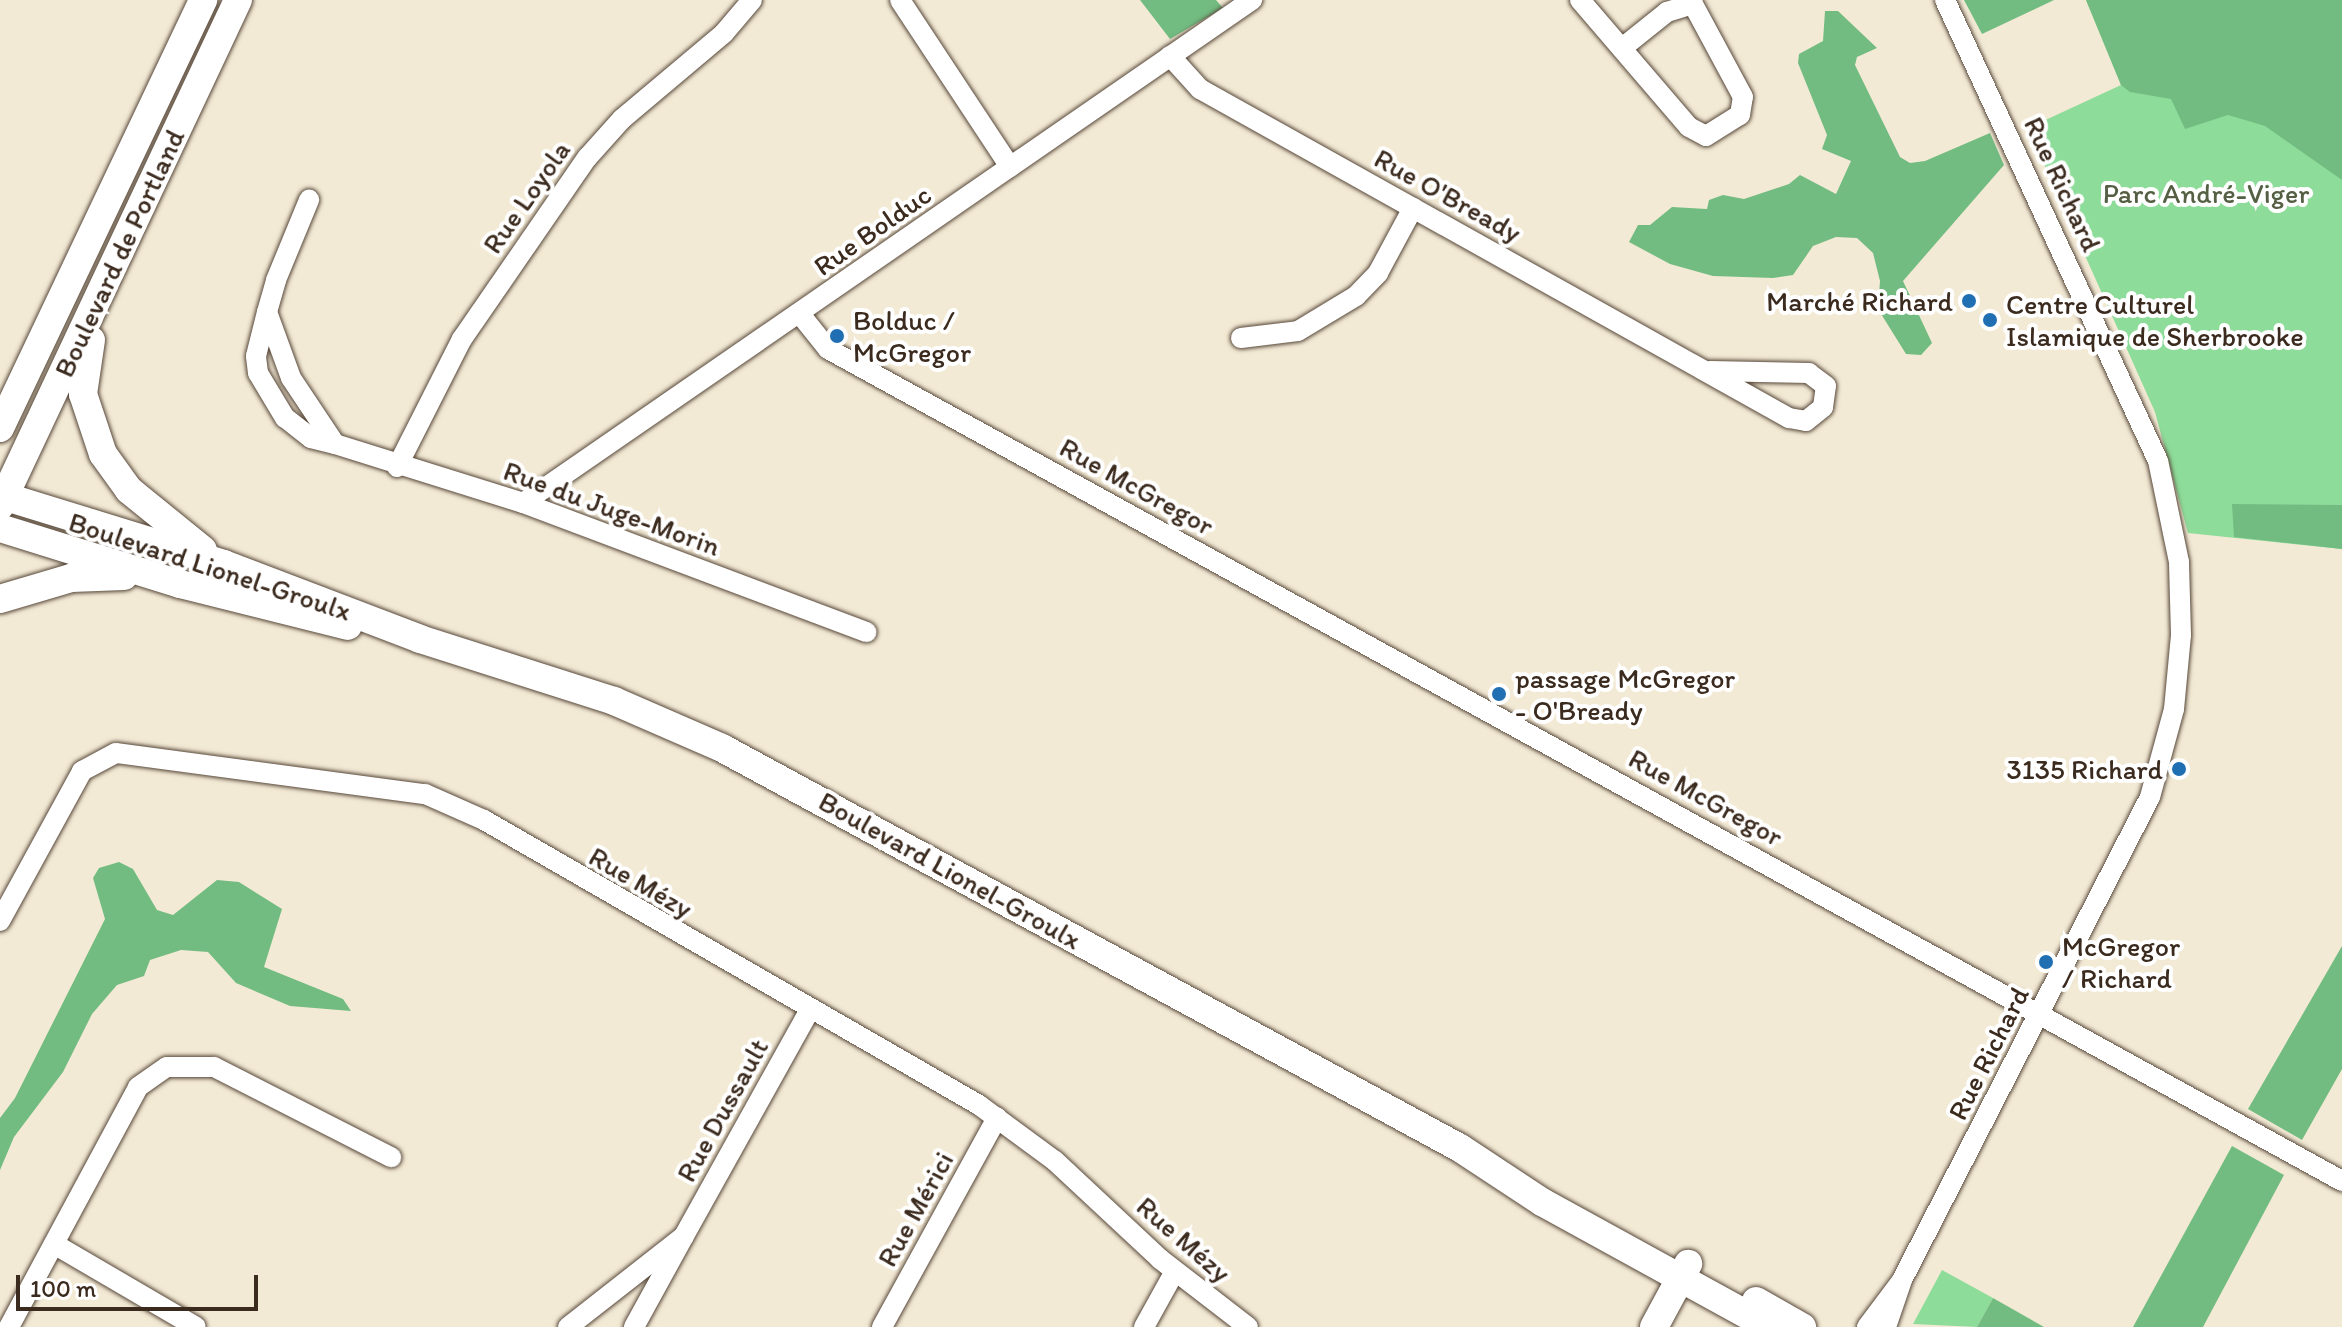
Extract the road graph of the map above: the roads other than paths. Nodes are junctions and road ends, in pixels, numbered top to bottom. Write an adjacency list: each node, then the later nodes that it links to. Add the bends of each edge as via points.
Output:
1 (203, 0): 18 (main road, Boulevard de Portland)
2 (238, 0): 13 (main road, Boulevard de Portland)
3 (752, 0): 20 (street, Rue Loyola, via 724,33 622,119 587,158 462,339)
4 (900, 0): 10 (street)
5 (1252, 0): 9 (street, Rue Bolduc)
6 (1580, 0): 8 (street)
7 (1945, 0): 31 (street, Rue Richard, via 2146,430 2168,499 2179,562 2179,670 2150,797)
8 (1622, 48): 8 (street, via 1698,133 1716,133 1740,115 1743,97 1693,4 1667,12)
9 (1170, 56): 10 (street, Rue Bolduc); 12 (street, Rue O'Bready, via 1200,89)
10 (1010, 167): 15 (street, Rue Bolduc)
11 (309, 200): 14 (street, Rue du Juge-Morin)
12 (1413, 208): 16 (street, via 1378,273 1356,296 1298,331); 17 (street, Rue O'Bready)
13 (117, 258): 21 (main road, Boulevard de Portland); 24 (main road, via 84,365 83,394 94,435 129,490)
14 (267, 312): 19 (street, via 291,378); 19 (street, Rue du Juge-Morin, via 256,356 264,389 302,432)
15 (800, 314): 22 (street, Rue Bolduc); 31 (street, Rue McGregor, via 828,349)
16 (1241, 338)
17 (1710, 371): 17 (street, Rue O'Bready, via 1798,421 1814,418 1823,407 1826,386 1809,373)
18 (0, 428)
19 (335, 444): 20 (street, Rue du Juge-Morin)
20 (397, 467): 22 (street, Rue du Juge-Morin)
21 (1, 499): 24 (main road, Boulevard Lionel-Groulx)
22 (523, 503): 27 (street, Rue du Juge-Morin)
23 (0, 528): 25 (main road, Boulevard Lionel-Groulx)
24 (224, 564): 28 (main road, Boulevard Lionel-Groulx)
25 (180, 584): 26 (main road, via 94,575 34,586); 28 (main road, Boulevard Lionel-Groulx, via 353,628)
26 (0, 599)
27 (867, 632)
28 (420, 639): 38 (main road, Boulevard Lionel-Groulx, via 614,701 722,748 1460,1148 1542,1202)
29 (0, 921): 30 (street, Rue Mézy, via 82,771 98,759 132,752 425,794 484,820)
30 (809, 1011): 32 (street, Rue Mézy); 35 (street, Rue Dussault)
31 (2040, 1014): 34 (street, Rue McGregor); 39 (street, Rue Richard)
32 (997, 1118): 37 (street, Rue Mézy, via 1055,1161); 44 (street, Rue Mérici)
33 (391, 1157): 36 (street, via 232,1075 181,1063 153,1074 138,1087)
34 (2342, 1181)
35 (684, 1236): 42 (street, Rue Dussault); 43 (street, Rue Dussault)
36 (54, 1244): 40 (street); 41 (street)
37 (1175, 1271): 45 (street); 46 (street, Rue Mézy)
38 (1684, 1272): 47 (main road); 48 (main road, Boulevard Lionel-Groulx); 49 (main road, Boulevard Lionel-Groulx)
39 (1902, 1280): 50 (street, Rue Richard); 51 (street, Rue Richard)
40 (9, 1327)
41 (196, 1327)
42 (568, 1327)
43 (634, 1327)
44 (882, 1327)
45 (1144, 1327)
46 (1248, 1327)
47 (1654, 1327)
48 (1769, 1327)
49 (1802, 1327)
50 (1867, 1327)
51 (1886, 1327)

